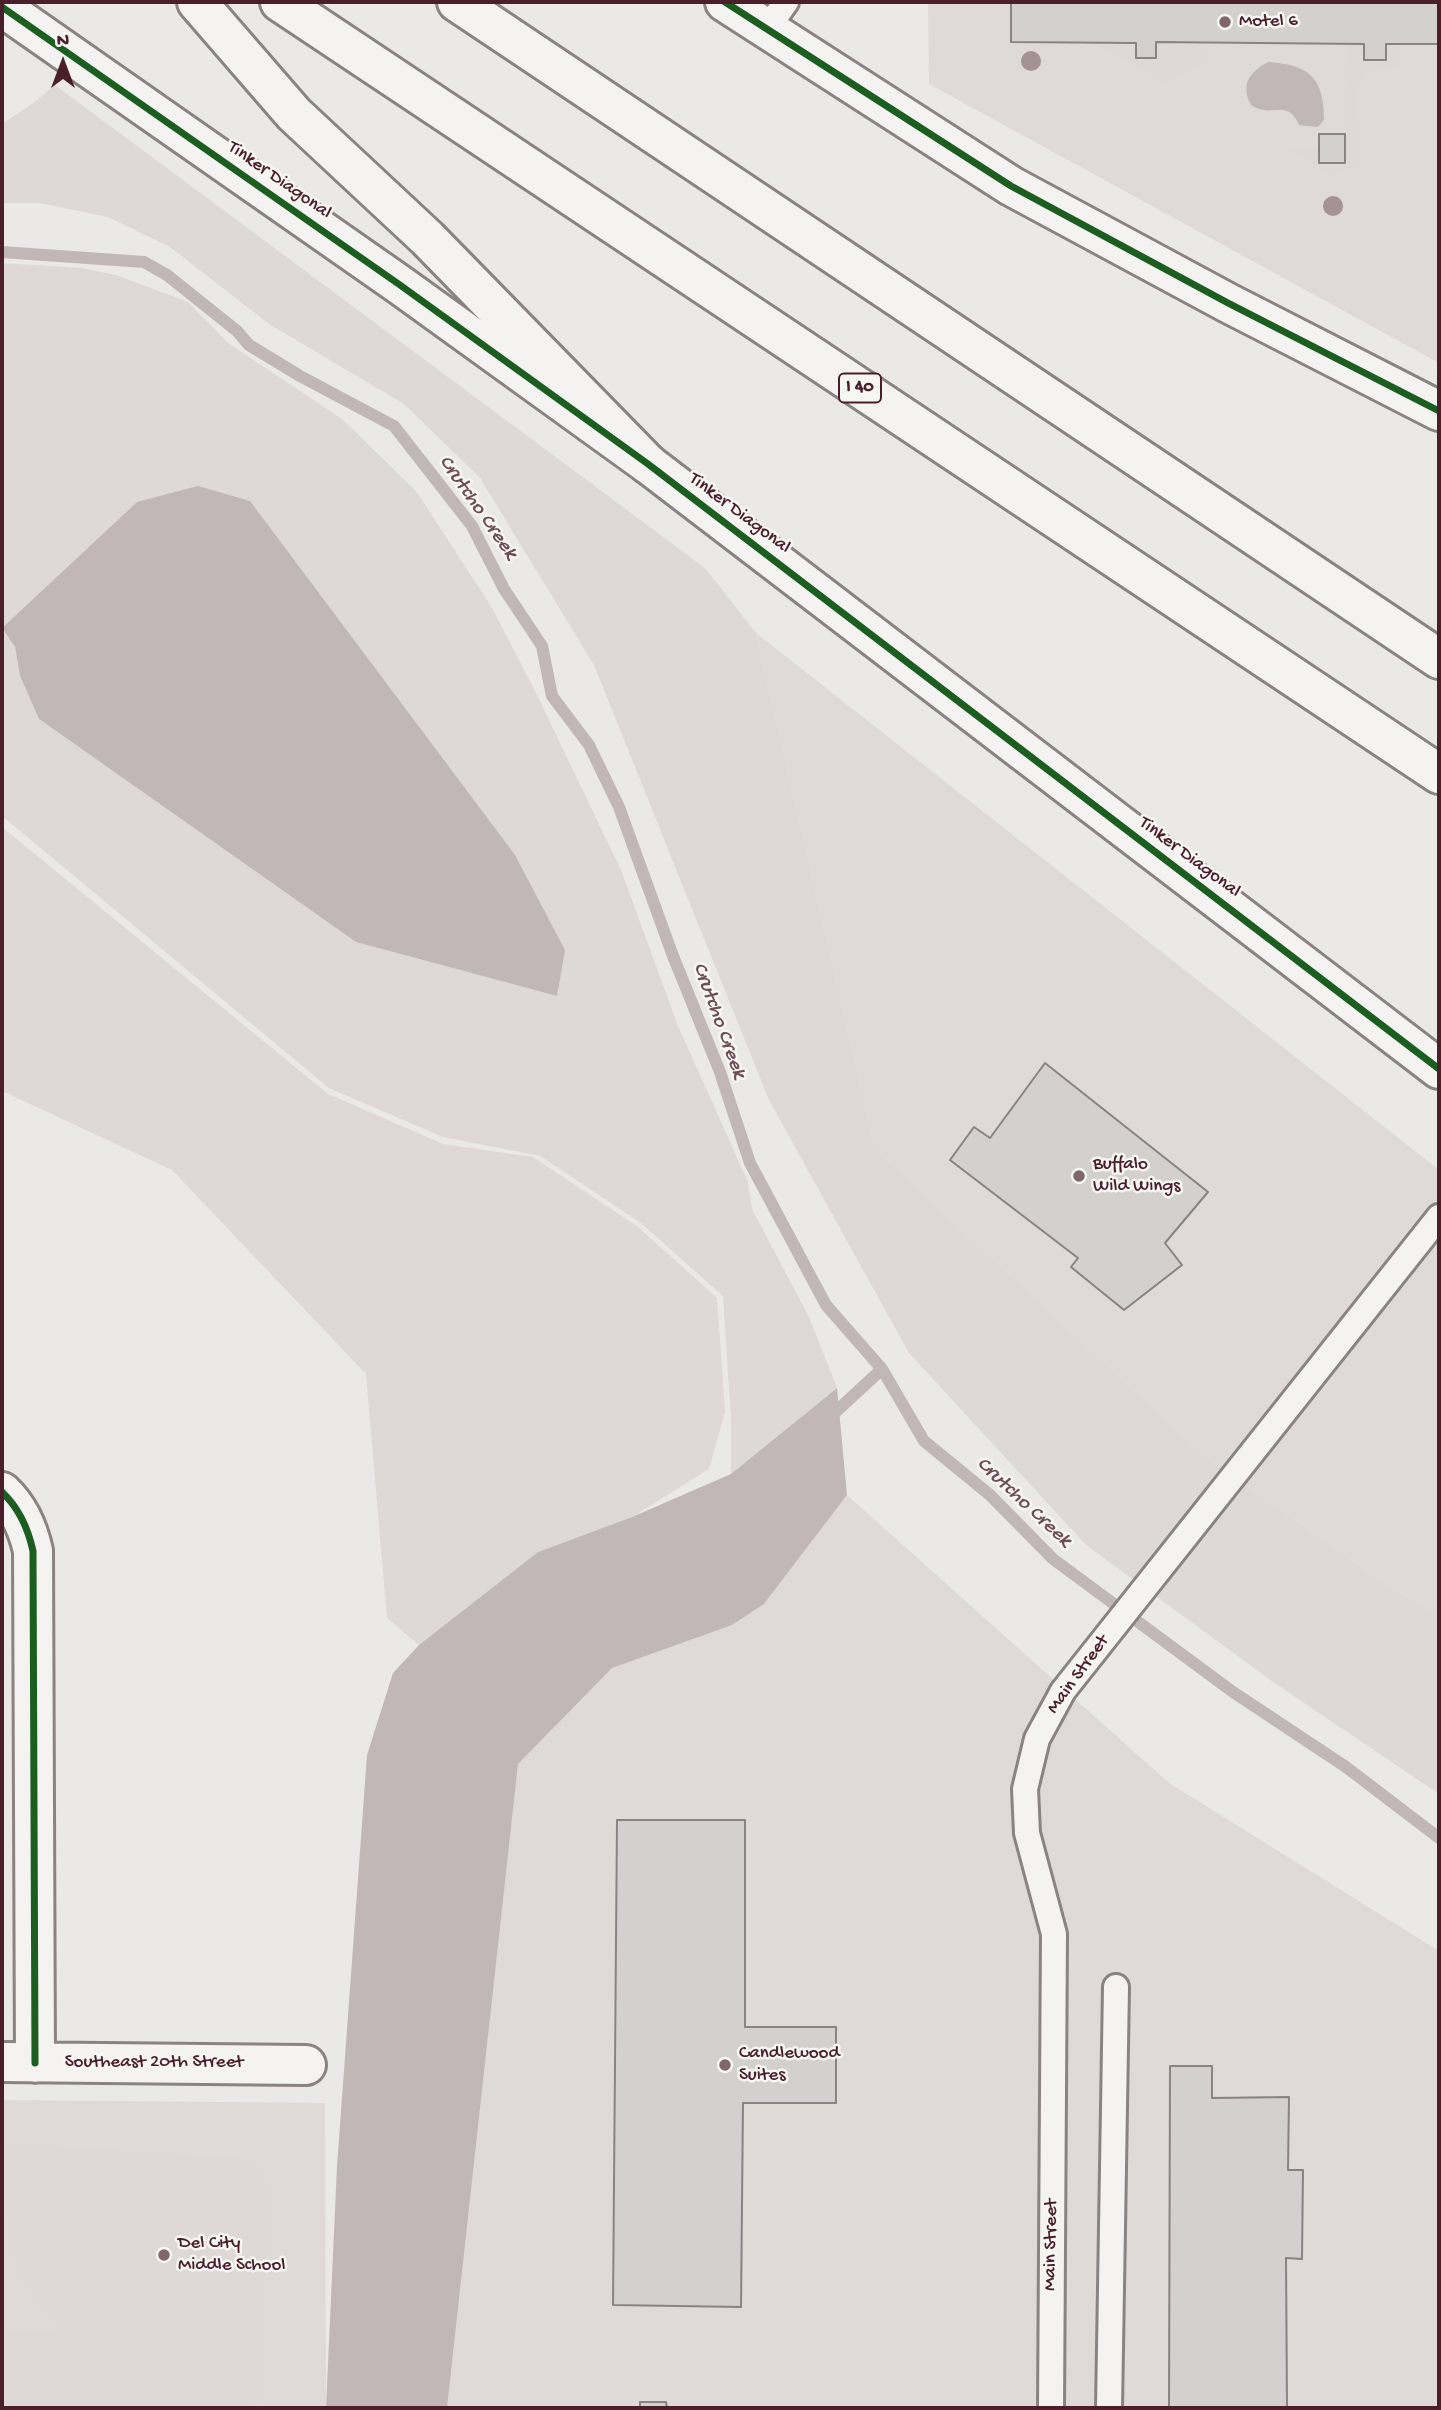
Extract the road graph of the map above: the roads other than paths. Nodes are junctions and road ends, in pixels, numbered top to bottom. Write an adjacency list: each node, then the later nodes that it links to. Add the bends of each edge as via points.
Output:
1 (197, 2): 8 (main road, via 294,114 427,238)
2 (280, 2): 10 (main road, I 40)
3 (457, 2): 9 (main road)
4 (724, 2): 6 (main road)
5 (2, 7): 8 (main road, Tinker Diagonal)
6 (776, 16): 7 (main road, via 1011,186)
7 (1439, 411)
8 (648, 464): 11 (main road, Tinker Diagonal)
9 (1439, 659)
10 (1439, 774)
11 (1439, 1069)
12 (1439, 1217): 17 (lane, Main Street, via 1063,1691 1037,1739 1025,1789 1027,1833 1054,1934)
13 (3, 1492): 15 (main road, via 20,1514 33,1551)
14 (1116, 1987): 18 (lane)
15 (18, 2062): 16 (main road, Southeast 20th Street)
16 (306, 2065)
17 (1051, 2408)
18 (1109, 2408)

